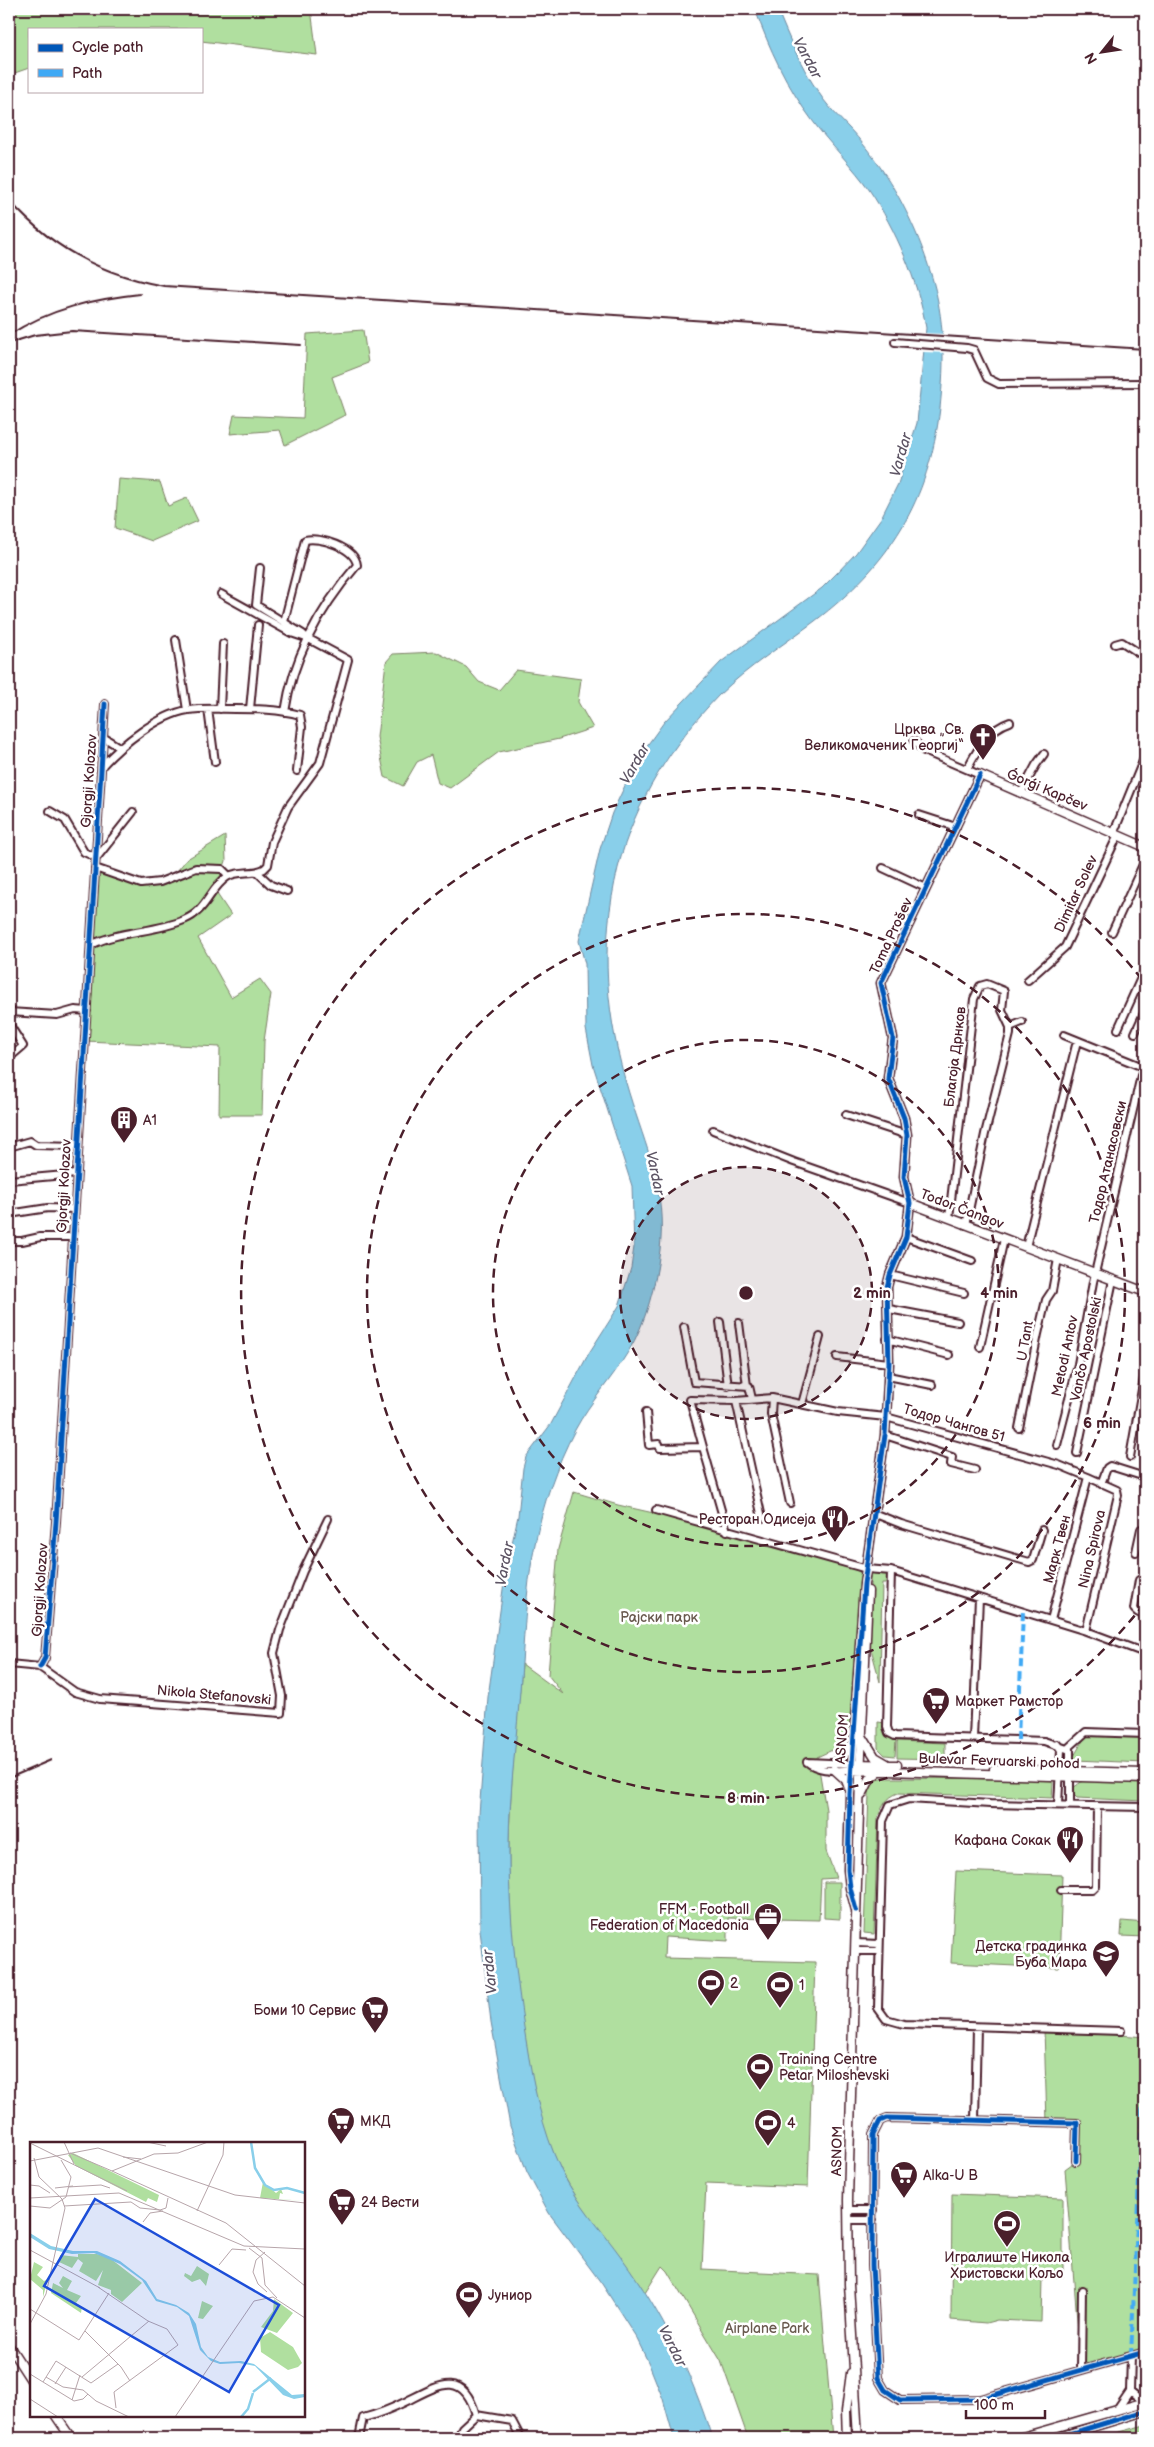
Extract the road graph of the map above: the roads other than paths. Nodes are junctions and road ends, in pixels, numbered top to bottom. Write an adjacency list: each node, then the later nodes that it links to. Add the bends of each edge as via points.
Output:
1 (895, 342): 2 (street, via 974,350 987,378 999,384)
2 (1145, 383)
3 (260, 568): 5 (street, via 256,606)
4 (220, 594): 7 (street, via 291,633)
5 (284, 622): 7 (street); 7 (street, via 304,541 315,538 345,549 357,565)
6 (258, 625): 15 (street)
7 (307, 638): 17 (street, via 292,678); 40 (street, via 348,660 320,763 288,808 272,842 268,865)
8 (176, 640): 16 (street)
9 (223, 644): 14 (street)
10 (1115, 644): 11 (street, via 1122,642)
11 (1145, 657)
12 (106, 704): 19 (street, Gjorgji Kolozov)
13 (208, 709): 14 (street); 16 (street); 24 (street)
14 (220, 709): 15 (street)
15 (250, 709): 17 (street)
16 (187, 710): 21 (street, via 161,721)
17 (285, 712): 27 (street, via 300,715 302,720)
18 (1010, 722): 26 (street, via 998,726 981,743)
19 (103, 737): 21 (street); 25 (street, Gjorgji Kolozov)
20 (914, 741): 26 (street, Ǵorǵi Kapčev, via 924,751)
21 (119, 747): 25 (street)
22 (1044, 754): 29 (street)
23 (1145, 756): 34 (street, Dimitar Solev)
24 (215, 762)
25 (102, 766): 36 (street, Gjorgji Kolozov)
26 (967, 769): 28 (street, Ǵorǵi Kapčev)
27 (297, 771)
28 (980, 775): 29 (street, Ǵorǵi Kapčev); 33 (street, Toma Prošev)
29 (1021, 793): 34 (street, Ǵorǵi Kapčev)
30 (50, 810): 36 (street, via 65,820 84,852)
31 (133, 812): 36 (street)
32 (919, 815): 33 (street)
33 (956, 827): 42 (street, Toma Prošev)
34 (1116, 833): 35 (street, Ǵorǵi Kapčev); 47 (street, Dimitar Solev, via 1068,943 1062,952)
35 (1145, 847)
36 (95, 858): 38 (street, Gjorgji Kolozov)
37 (1145, 860): 44 (street)
38 (95, 868): 41 (street, via 141,884 160,882 196,868 222,869); 45 (street, Gjorgji Kolozov)
39 (883, 868): 42 (street)
40 (257, 872): 41 (street); 43 (street, via 271,885)
41 (229, 876): 45 (street, via 194,915 171,924 117,934)
42 (926, 888): 61 (street, Toma Prošev, via 881,983 893,1038 888,1078 904,1118)
43 (287, 891)
44 (1112, 932)
45 (91, 945): 48 (street, Gjorgji Kolozov)
46 (1145, 969): 54 (street)
47 (1028, 980)
48 (87, 1011): 50 (street, via 75,1010 57,1015); 62 (street, Gjorgji Kolozov)
49 (1145, 1011): 55 (street)
50 (9, 1012)
51 (1022, 1022): 53 (street)
52 (9, 1024): 58 (street, via 23,1046)
53 (1010, 1027): 69 (street, Благоја Дрнков, via 1002,1010 1004,991 986,984 980,986 974,999); 70 (street, Благоја Дрнков)
54 (1118, 1029)
55 (1135, 1033)
56 (1064, 1036): 57 (street, Тодор Атанасовски)
57 (1076, 1040): 75 (street); 78 (street, Тодор Атанасовски, via 1143,1067)
58 (9, 1058)
59 (846, 1115): 61 (street)
60 (713, 1130): 66 (street, Todor Čangov)
61 (907, 1135): 66 (street, Toma Prošev, via 904,1177)
62 (78, 1146): 63 (street, via 36,1145 30,1141); 64 (street, Gjorgji Kolozov)
63 (9, 1147)
64 (76, 1174): 65 (street); 67 (street, Gjorgji Kolozov)
65 (9, 1180)
66 (910, 1203): 69 (street, Todor Čangov); 72 (street, Toma Prošev)
67 (74, 1209): 68 (street, via 48,1208); 71 (street, Gjorgji Kolozov)
68 (9, 1214)
69 (949, 1218): 70 (street, Todor Čangov)
70 (966, 1224): 73 (street, Todor Čangov)
71 (72, 1237): 74 (street); 133 (street, Gjorgji Kolozov, via 49,1618 45,1658)
72 (906, 1237): 77 (street); 79 (street, Toma Prošev)
73 (1004, 1239): 75 (street, Todor Čangov); 90 (street)
74 (9, 1241)
75 (1026, 1247): 76 (street, Todor Čangov)
76 (1058, 1259): 78 (street, Todor Čangov); 105 (street, U Tant, via 1038,1334)
77 (972, 1261)
78 (1095, 1273): 80 (street, Todor Čangov); 107 (street, Metodi Antov, via 1078,1364)
79 (890, 1275): 82 (street); 83 (street, Toma Prošev, via 887,1287)
80 (1113, 1280): 81 (street, Todor Čangov); 109 (street, Vančo Apostolski)
81 (1145, 1292)
82 (964, 1293)
83 (889, 1309): 85 (street); 89 (street, Toma Prošev)
84 (720, 1322): 97 (street)
85 (958, 1322)
86 (739, 1323): 98 (street)
87 (684, 1327): 97 (street, via 694,1382)
88 (820, 1337): 102 (street)
89 (887, 1339): 91 (street); 93 (street, Toma Prošev)
90 (980, 1347)
91 (949, 1355)
92 (837, 1357): 93 (street)
93 (888, 1363): 95 (street, Toma Prošev)
94 (1145, 1372): 110 (street)
95 (888, 1376): 96 (street); 104 (street, ASNOM)
96 (932, 1385)
97 (728, 1386): 98 (street)
98 (747, 1386): 100 (street, via 751,1389)
99 (772, 1398): 100 (street, Тодор Чангов 51); 102 (street, Тодор Чангов 51); 115 (street, via 772,1414)
100 (752, 1399): 101 (street, Тодор Чангов 51)
101 (736, 1401): 108 (street, Тодор Чангов 51, via 690,1400); 118 (street)
102 (802, 1404): 104 (street, Тодор Чангов 51)
103 (646, 1412): 108 (street, via 649,1445 659,1444 660,1448)
104 (886, 1417): 106 (street, ASNOM); 112 (street, Тодор Чангов 51)
105 (1020, 1428)
106 (885, 1435): 111 (street, via 952,1457 951,1464); 117 (street, ASNOM)
107 (1057, 1445)
108 (703, 1447): 122 (street, Тодор Чангов 51)
109 (1077, 1453)
110 (1130, 1457)
111 (975, 1470)
112 (1088, 1477): 114 (street, Тодор Чангов 51); 129 (street, Марк Твен)
113 (1145, 1477): 114 (street, via 1110,1466 1106,1468)
114 (1101, 1484): 130 (street, Nina Spirova, via 1117,1490 1118,1494)
115 (790, 1503)
116 (656, 1510): 122 (street)
117 (873, 1513): 121 (street, via 1029,1562); 124 (street, ASNOM)
118 (762, 1518)
119 (328, 1519): 133 (street, Nikola Stefanovski, via 303,1571 274,1653 282,1696 281,1713 87,1696 61,1684)
120 (1145, 1528): 123 (street, via 1141,1530)
121 (1042, 1530)
122 (727, 1531): 124 (street)
123 (1136, 1552)
124 (867, 1569): 125 (street); 135 (street, ASNOM)
125 (891, 1571): 127 (street); 136 (street, via 889,1733 895,1736)
126 (1139, 1580): 128 (street, via 1134,1609)
127 (979, 1598): 129 (street); 136 (street)
128 (1145, 1616)
129 (1051, 1620): 130 (street)
130 (1086, 1631): 131 (street)
131 (1145, 1652)
132 (9, 1664): 133 (street)
133 (40, 1667)
134 (1145, 1734): 138 (street, via 1086,1732)
135 (858, 1737): 139 (street, via 875,1757); 140 (street); 141 (street, ASNOM)
136 (973, 1738): 137 (street)
137 (1057, 1744): 138 (street); 143 (street, via 1061,1750)
138 (1070, 1749): 145 (street)
139 (891, 1765): 141 (street, Bulevar Fevruarski pohod); 143 (street, Bulevar Fevruarski pohod)
140 (835, 1767): 141 (street); 147 (street, via 846,1780)
141 (856, 1767): 142 (street, Bulevar Fevruarski pohod); 147 (street, ASNOM); 148 (street, ASNOM)
142 (880, 1770): 143 (street, Bulevar Fevruarski pohod); 148 (street, via 867,1784)
143 (1060, 1773): 145 (street, Bulevar Fevruarski pohod); 149 (street)
144 (1145, 1773): 145 (street, Bulevar Fevruarski pohod)
145 (1071, 1774): 146 (street, Bulevar Fevruarski pohod); 150 (street)
146 (1145, 1779)
147 (850, 1794): 154 (street, ASNOM, via 848,1870)
148 (860, 1804): 154 (street, ASNOM)
149 (1058, 1804): 150 (street); 155 (street, via 909,1799 890,1805 882,1820)
150 (1070, 1804): 151 (street)
151 (1097, 1806): 152 (street); 153 (street, via 1096,1886 1092,1890)
152 (1145, 1808)
153 (1061, 1890)
154 (856, 1910): 156 (street, ASNOM)
155 (879, 1944): 156 (street); 157 (street)
156 (856, 1947): 157 (street); 162 (street, ASNOM)
157 (879, 1952): 158 (street, via 878,2008 886,2019 904,2024)
158 (977, 2027): 159 (street); 160 (street)
159 (1121, 2031)
160 (975, 2120): 161 (street, via 1077,2123); 163 (street, via 887,2118 880,2121 872,2135)
161 (1076, 2161)
162 (848, 2210): 163 (street); 164 (street, ASNOM)
163 (873, 2210): 165 (street)
164 (848, 2220): 165 (street); 170 (street, ASNOM)
165 (873, 2220): 171 (street, via 878,2378 890,2394 902,2400 980,2399)
166 (1082, 2290): 171 (street)
167 (9, 2346): 172 (street)
168 (1145, 2352): 169 (street)
169 (1131, 2356): 171 (street); 173 (street)
170 (853, 2364): 183 (street, ASNOM, via 846,2411); 184 (street, ASNOM)
171 (1081, 2370)
172 (30, 2378)
173 (1130, 2391): 174 (street); 175 (street)
174 (1145, 2402): 175 (street)
175 (1117, 2410): 185 (street)
176 (1145, 2411): 186 (street)
177 (476, 2415): 180 (street, via 471,2398 460,2387 440,2385 385,2412 364,2418); 181 (street, via 462,2428); 182 (street, via 512,2420)
178 (57, 2417): 179 (street)
179 (71, 2438)
180 (359, 2438)
181 (458, 2438)
182 (521, 2438)
183 (847, 2438)
184 (859, 2438)
185 (1019, 2438)
186 (1056, 2438)

